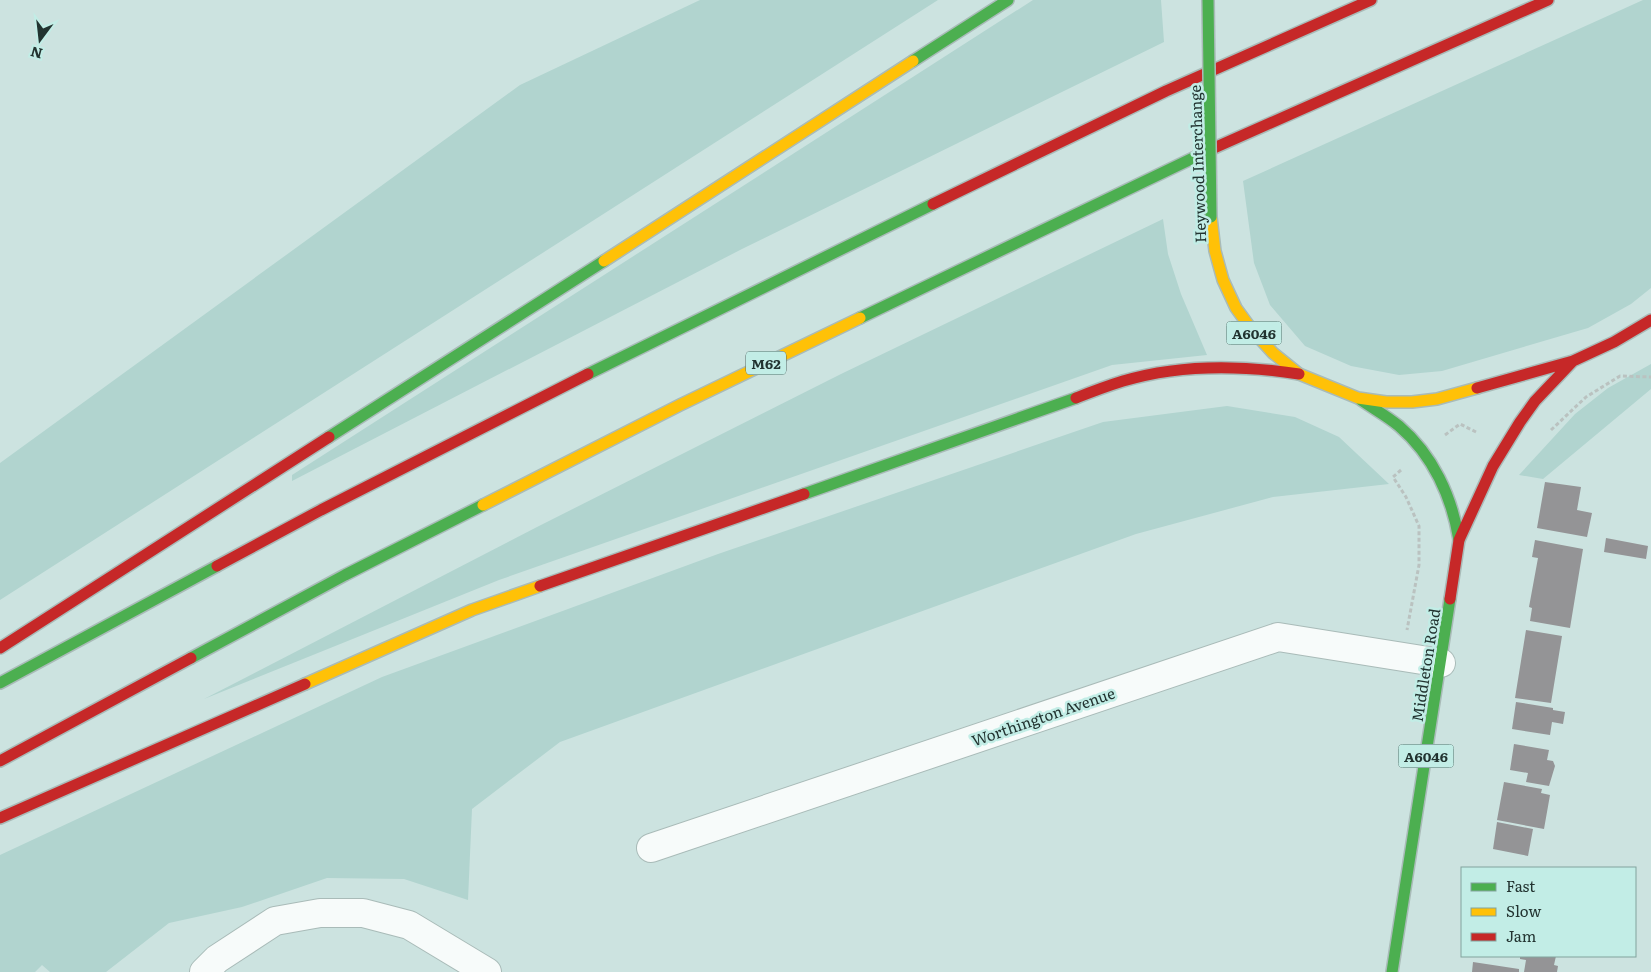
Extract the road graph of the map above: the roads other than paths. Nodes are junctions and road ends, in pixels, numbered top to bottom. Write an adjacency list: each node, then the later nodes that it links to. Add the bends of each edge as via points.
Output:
1 (1008, 0): 10 (main road)
2 (1208, 0): 7 (main road, Heywood Interchange / A6046, bridge, via 1211,217 1215,251 1223,280 1236,308 1273,354)
3 (1371, 0): 12 (main road, via 1166,91 640,347 321,510)
4 (1548, 0): 13 (main road, M62, via 1187,160 680,405 345,575)
5 (1651, 320): 6 (main road, Heywood Interchange / A6046, via 1639,332)
6 (1573, 361): 8 (main road, Heywood Interchange / A6046, via 1437,399 1386,402); 9 (main road, Middleton Road / A6046, via 1545,388 1504,445 1477,496)
7 (1299, 374): 8 (main road, Heywood Interchange / A6046); 14 (main road, via 1268,368 1226,367 1162,372 1124,382 472,610)
8 (1358, 398): 9 (main road, Middleton Road / A6046, via 1402,429 1423,452 1450,501)
9 (1460, 540): 11 (main road, Middleton Road / A6046)
10 (0, 648)
11 (1441, 663): 15 (street, Worthington Avenue, via 1278,637); 18 (main road, Middleton Road / A6046)
12 (0, 683)
13 (0, 760)
14 (0, 818)
15 (651, 848)
16 (204, 972): 17 (street, via 217,959 276,922 320,913 363,913 409,925)
17 (487, 972)
18 (1392, 972)

